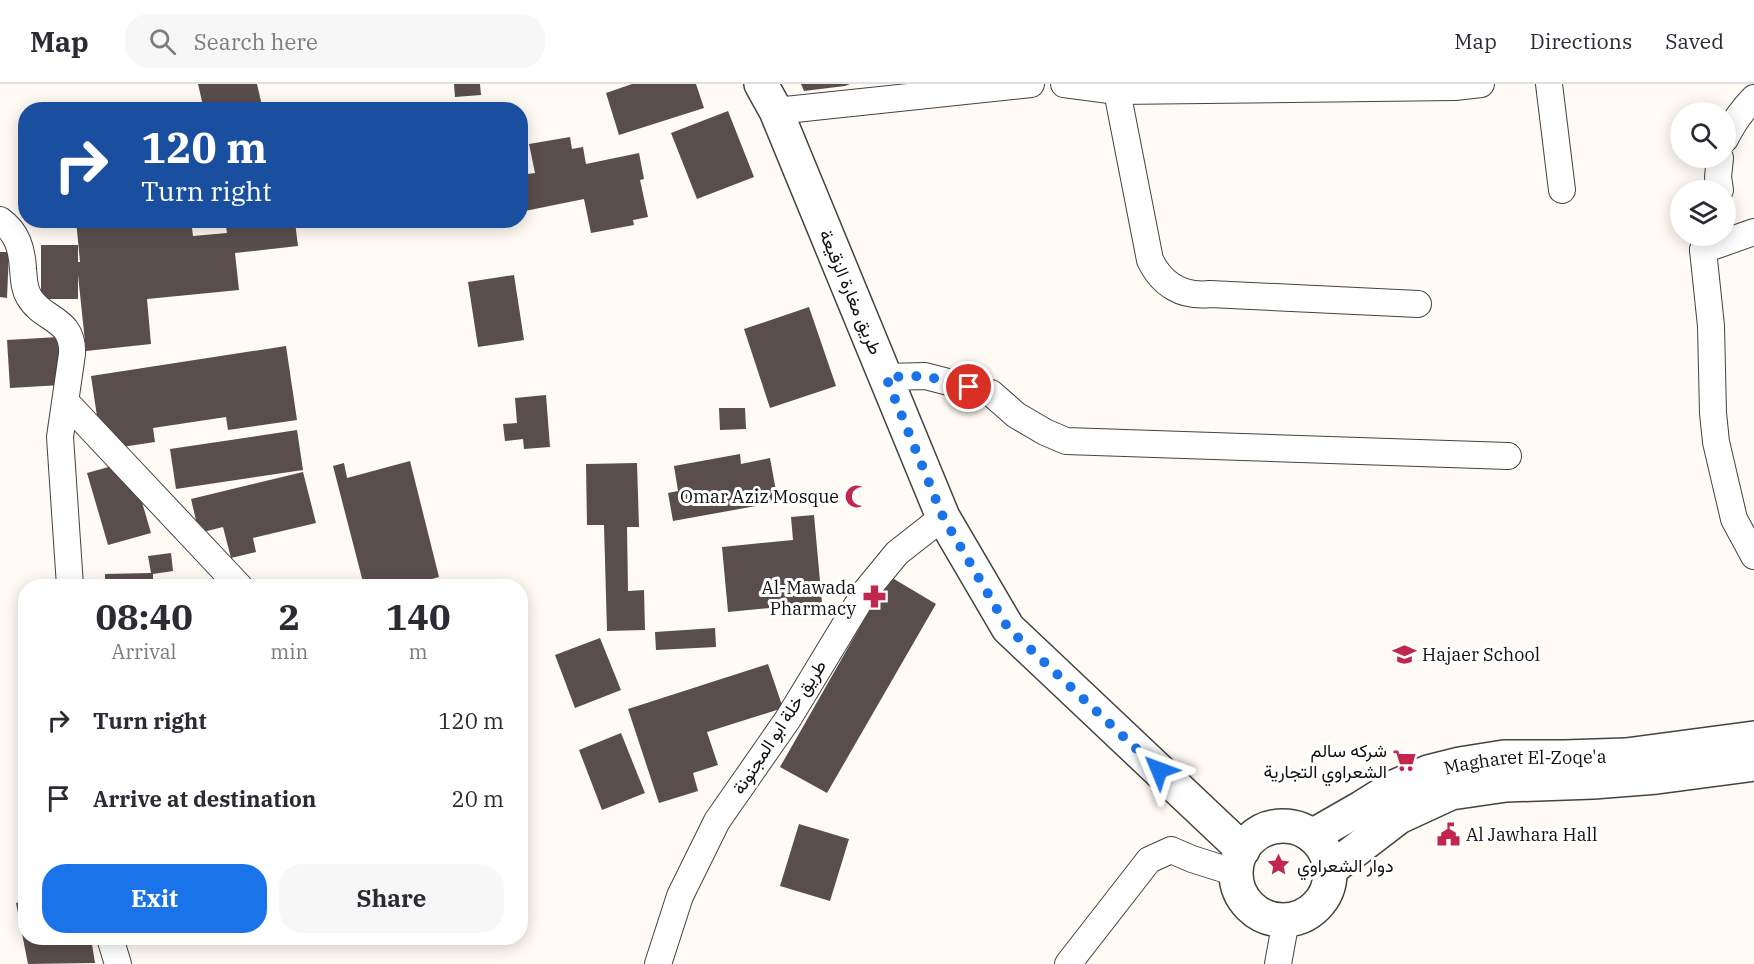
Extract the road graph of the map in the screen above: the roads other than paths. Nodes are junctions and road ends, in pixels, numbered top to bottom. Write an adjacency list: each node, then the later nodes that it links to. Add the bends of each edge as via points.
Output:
1 (1031, 84): 7 (street)
2 (1064, 84): 6 (street)
3 (1481, 84): 5 (street)
4 (1549, 84): 10 (street)
5 (1455, 86): 6 (street)
6 (1116, 92): 15 (street, via 1149,260 1159,276 1174,288 1201,295)
7 (768, 98): 16 (street, طريق مغارة الزقيعة)
8 (1754, 98): 9 (street)
9 (1736, 119)
10 (1562, 190)
11 (0, 220): 17 (street, via 19,244 30,298 70,337 72,354)
12 (1754, 232): 13 (street)
13 (1736, 236)
14 (1705, 246): 20 (street, via 1716,442 1734,519)
15 (1418, 304)
16 (886, 377): 18 (street, via 925,376 991,393 1016,415 1066,441); 19 (street, طريق مغارة الزقيعة)
17 (66, 402): 21 (street, via 60,437); 22 (street)
18 (1508, 456)
19 (943, 517): 26 (street, طريق مغارة الزقيعة, via 1008,628); 31 (street, طريق خلة ابو المجنونة, via 897,553 865,592 788,718 717,822 680,896)
20 (1754, 556)
21 (70, 579)
22 (232, 579)
23 (1754, 738): 25 (street, Magharet El-Zoqe'a, via 1626,754 1504,757 1460,764 1396,786)
24 (1754, 764): 27 (street, Magharet El-Zoqe'a, via 1657,777 1506,785 1451,793 1398,817)
25 (1312, 836): 26 (street, via 1290,827 1274,827 1246,843); 27 (street, via 1327,855)
26 (1239, 861): 28 (street, via 1239,889 1246,902 1257,912); 32 (street, via 1192,859 1171,850 1149,860)
27 (1330, 869): 28 (street, via 1329,885 1318,904 1301,917)
28 (1286, 920): 33 (street)
29 (112, 945): 30 (street)
30 (118, 964)
31 (658, 964)
32 (1068, 964)
33 (1278, 964)

